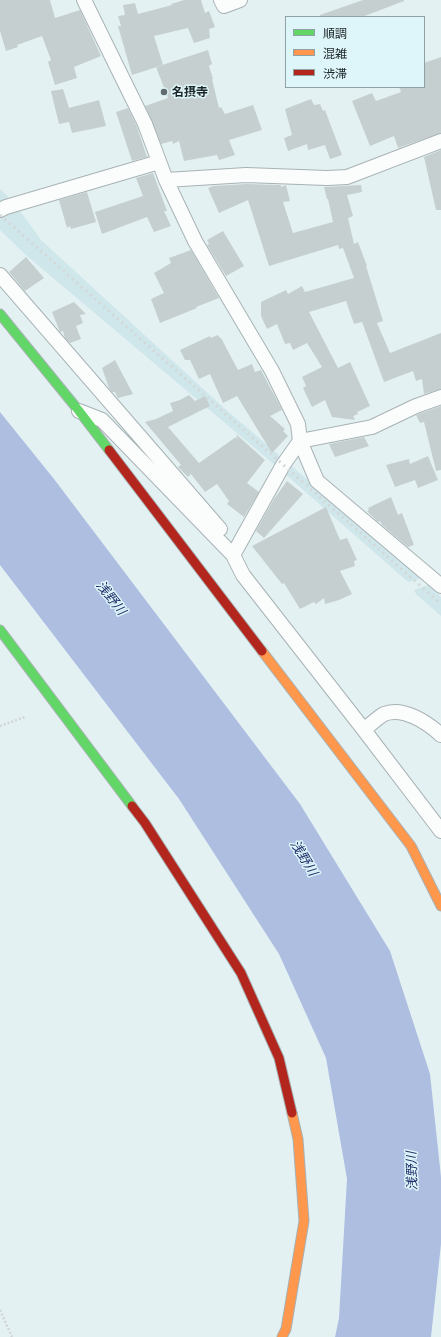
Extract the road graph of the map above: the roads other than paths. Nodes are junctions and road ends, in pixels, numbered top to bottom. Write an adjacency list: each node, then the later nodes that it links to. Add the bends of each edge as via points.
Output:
1 (84, 0): 5 (street, via 146,124)
2 (221, 0): 3 (street, via 224,6)
3 (240, 0)
4 (441, 141): 6 (street, via 347,177 246,175)
5 (159, 162): 6 (street); 7 (street)
6 (166, 180): 12 (street, via 195,241 272,371 298,424)
7 (0, 210)
8 (0, 275): 13 (street)
9 (0, 314): 11 (street)
10 (441, 397): 12 (street, via 372,427)
11 (79, 411): 13 (street, via 102,420); 19 (street, via 411,846)
12 (300, 441): 13 (street, via 283,465); 14 (street, via 317,481)
13 (235, 552): 16 (street, via 243,576)
14 (441, 586)
15 (0, 630): 20 (street, via 145,823 241,973 279,1058 298,1139 304,1221 286,1329)
16 (364, 730): 17 (street, via 385,714 400,712 416,717); 18 (street)
17 (441, 735)
18 (441, 831)
19 (441, 906)
20 (282, 1337)

